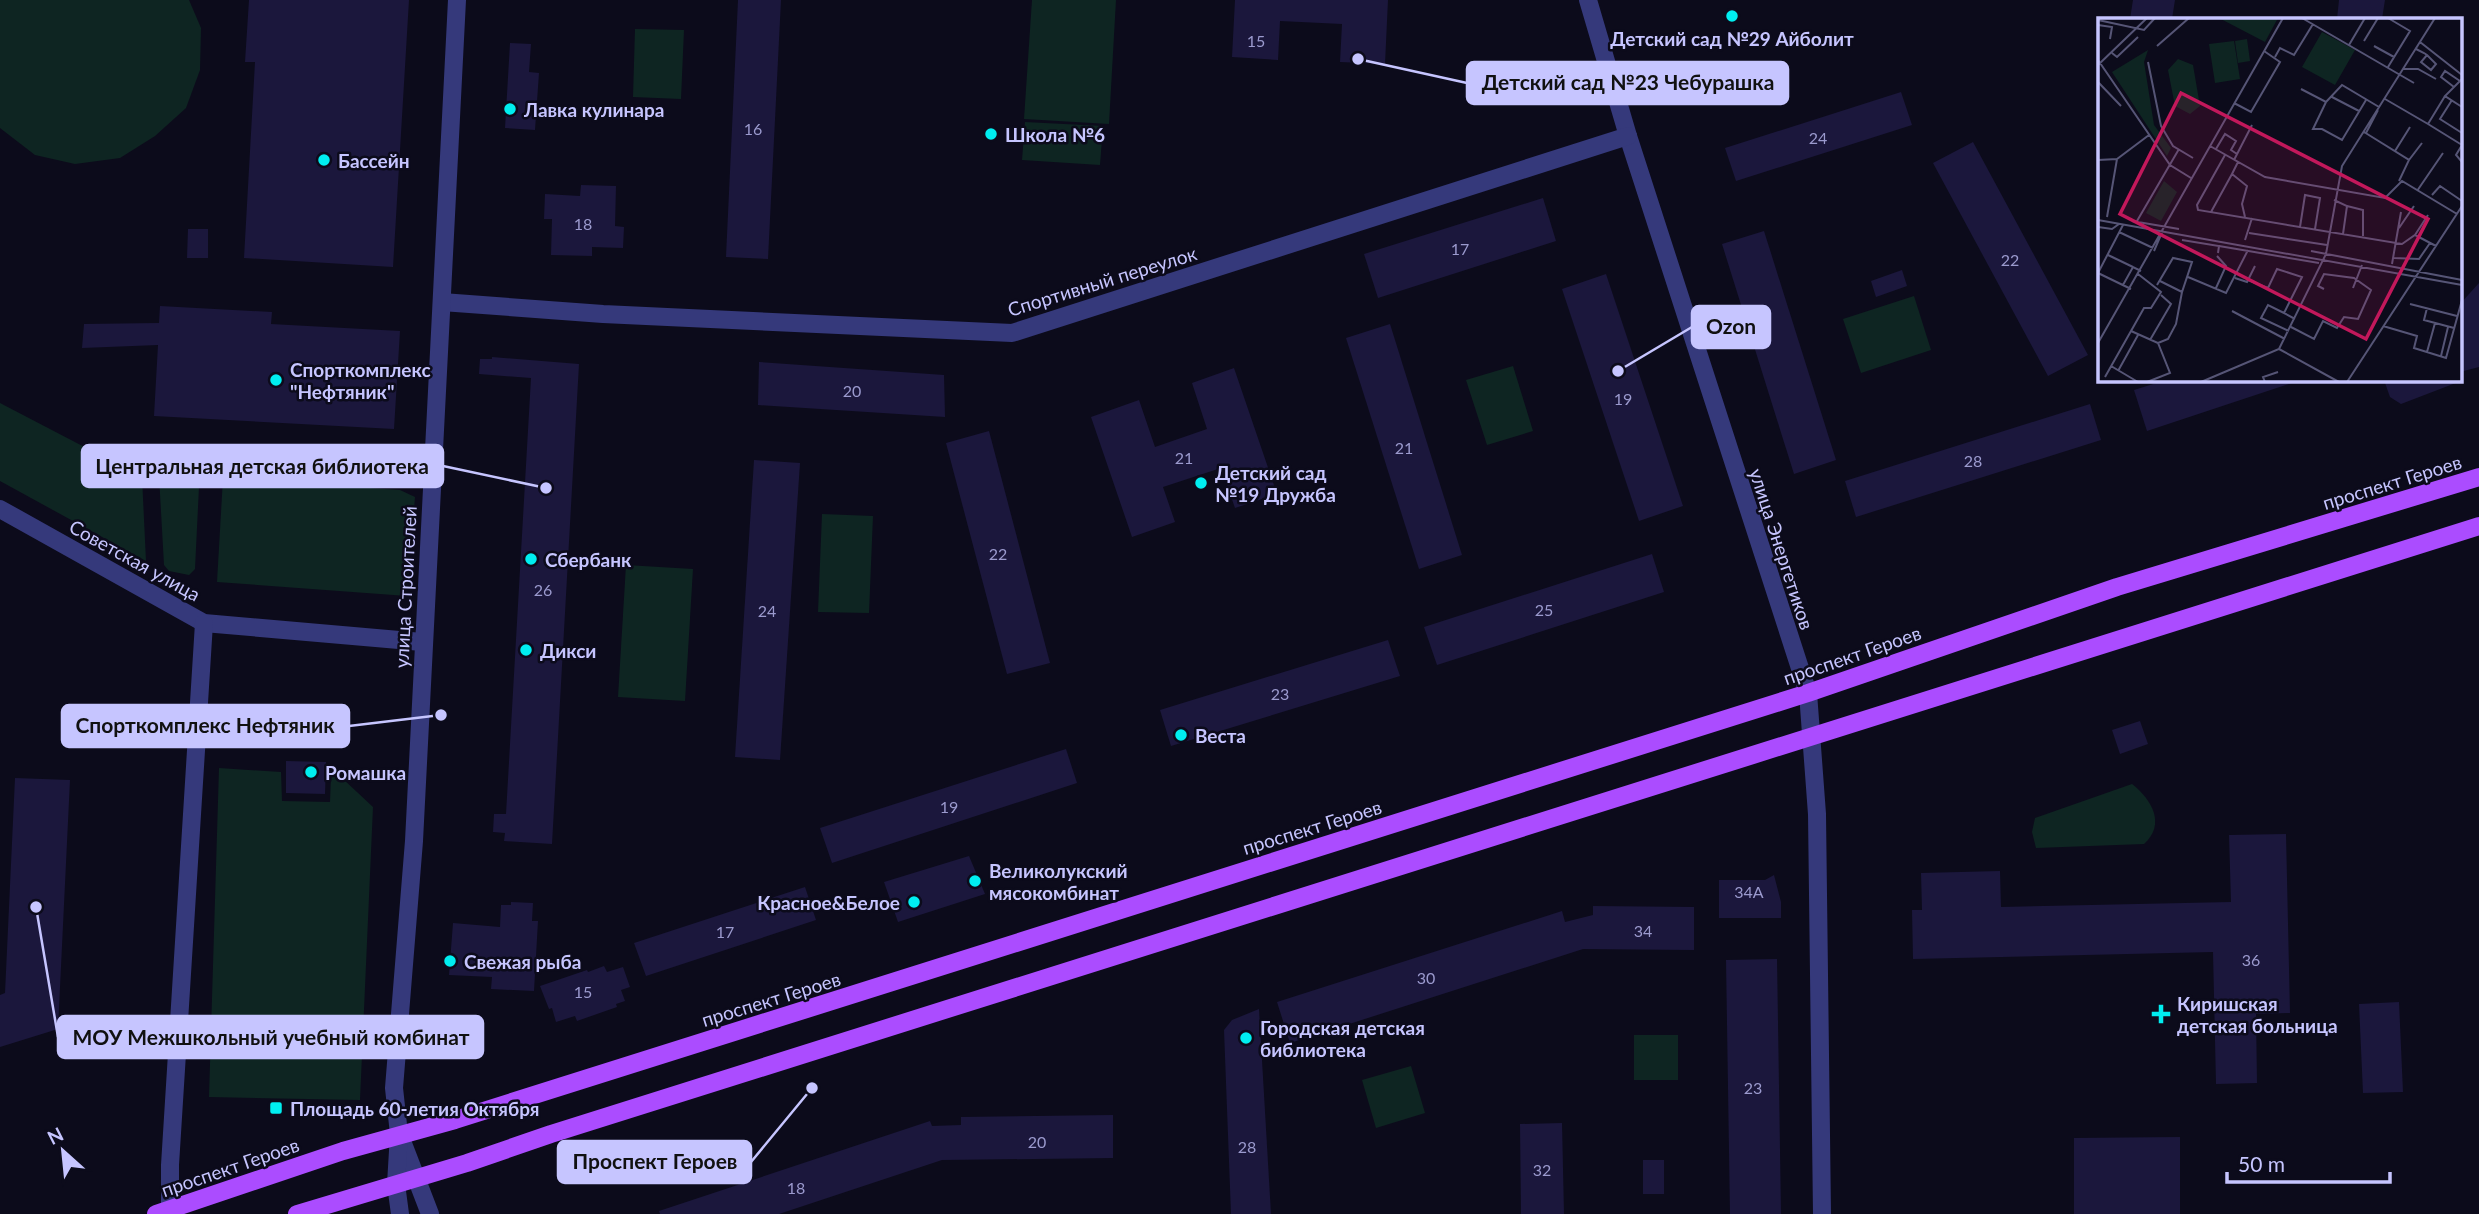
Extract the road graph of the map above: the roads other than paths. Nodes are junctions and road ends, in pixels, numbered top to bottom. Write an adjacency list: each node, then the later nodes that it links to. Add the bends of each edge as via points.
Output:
1 (457, 0): 4 (street, улица Строителей)
2 (1588, 0): 3 (street, улица Энергетиков)
3 (1628, 136): 4 (street, Спортивный переулок, via 1012,333); 10 (street, улица Энергетиков)
4 (442, 302): 9 (street, улица Строителей)
5 (2479, 477): 10 (main road, проспект Героев, via 2117,587)
6 (0, 509): 8 (street, Советская улица)
7 (2479, 526): 11 (main road)
8 (204, 623): 9 (street, Советская улица); 15 (street, via 170,1165)
9 (422, 642): 12 (street, улица Строителей, via 414,841 394,1088)
10 (1808, 693): 11 (street, улица Энергетиков); 12 (main road, проспект Героев)
11 (1812, 737): 13 (main road); 19 (street, улица Энергетиков)
12 (399, 1135): 13 (street, улица Строителей); 14 (street, улица Строителей); 15 (main road, проспект Героев)
13 (417, 1178): 14 (main road); 18 (street, улица Строителей)
14 (396, 1184): 16 (main road); 17 (street, улица Строителей)
15 (163, 1212)
16 (297, 1214)
17 (400, 1214)
18 (430, 1214)
19 (1822, 1214)

